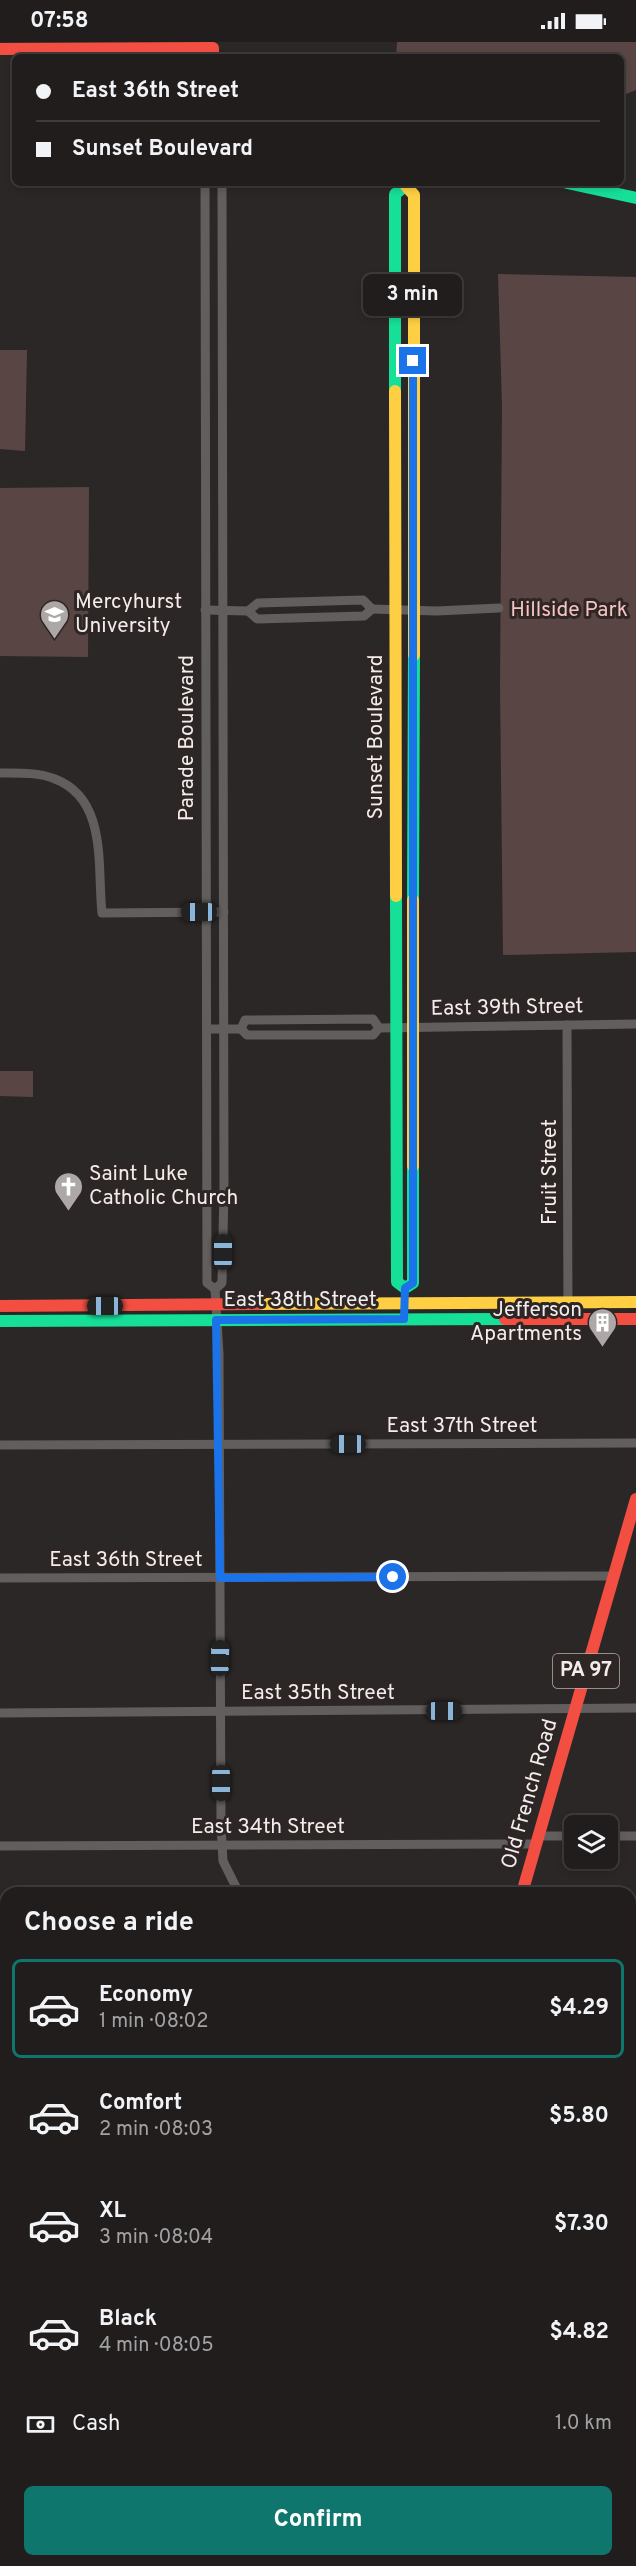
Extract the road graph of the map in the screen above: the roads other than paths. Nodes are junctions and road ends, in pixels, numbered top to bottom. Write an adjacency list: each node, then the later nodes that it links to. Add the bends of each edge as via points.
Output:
1 (0, 49): 2 (street)
2 (178, 54)
3 (205, 186): 11 (street, Parade Boulevard)
4 (222, 186): 14 (street, Parade Boulevard)
5 (405, 186): 12 (street, Sunset Boulevard, via 395,194)
6 (407, 186): 13 (street, Sunset Boulevard, via 414,195)
7 (581, 186): 8 (street)
8 (636, 198)
9 (498, 608): 13 (street)
10 (372, 609): 12 (street); 15 (street, via 364,616 257,619); 15 (street, via 363,600 258,603)
11 (205, 610): 14 (street); 17 (street, Parade Boulevard)
12 (396, 610): 13 (street); 22 (street, Sunset Boulevard)
13 (413, 610): 23 (street, Sunset Boulevard)
14 (224, 611): 15 (street); 18 (street, Parade Boulevard)
15 (248, 611)
16 (0, 773): 17 (street, via 54,778 73,789 88,808 97,839 102,913)
17 (207, 912): 18 (street); 24 (street, Parade Boulevard)
18 (224, 912): 25 (street, Parade Boulevard)
19 (636, 1024): 20 (street, East 39th Street)
20 (567, 1025): 23 (street, East 39th Street); 30 (street, Fruit Street)
21 (379, 1028): 22 (street, East 39th Street); 26 (street, East 39th Street, via 373,1035 247,1035); 26 (street, East 39th Street, via 373,1018 245,1020)
22 (397, 1028): 23 (street, East 39th Street); 27 (street, Sunset Boulevard, via 397,1282)
23 (412, 1028): 27 (street, Sunset Boulevard, via 413,1283)
24 (207, 1029): 25 (street, East 39th Street); 28 (street, Parade Boulevard, via 207,1283)
25 (224, 1029): 26 (street, East 39th Street); 28 (street, Parade Boulevard, via 223,1270 222,1283)
26 (241, 1029)
27 (405, 1288): 31 (street, Sunset Boulevard)
28 (215, 1289): 32 (street, Parade Boulevard)
29 (636, 1302): 30 (street, East 38th Street)
30 (569, 1303): 31 (street, East 38th Street); 35 (street, Fruit Street)
31 (405, 1304): 32 (street, East 38th Street); 34 (street, Sunset Boulevard)
32 (216, 1305): 33 (street, East 38th Street); 37 (street, Parade Boulevard)
33 (0, 1306)
34 (404, 1319): 35 (street, East 38th Street); 37 (street, East 38th Street)
35 (568, 1319): 36 (street, East 38th Street)
36 (636, 1319)
37 (216, 1320): 38 (street, East 38th Street); 40 (street, Parade Boulevard)
38 (0, 1321)
39 (636, 1443): 40 (street, East 37th Street)
40 (219, 1444): 41 (street, East 37th Street); 45 (street, Parade Boulevard)
41 (0, 1445)
42 (636, 1499): 43 (street, Old French Road / PA 97)
43 (613, 1576): 45 (street, East 36th Street); 47 (street, Old French Road / PA 97)
44 (0, 1578): 45 (street, East 36th Street)
45 (220, 1578): 48 (street, Parade Boulevard)
46 (636, 1708): 47 (street, East 35th Street)
47 (574, 1709): 48 (street, East 35th Street); 53 (street, Old French Road / PA 97)
48 (221, 1712): 49 (street, East 35th Street); 54 (street, Parade Boulevard)
49 (0, 1713)
50 (618, 1836): 51 (street)
51 (636, 1836)
52 (564, 1837): 53 (street, East 34th Street)
53 (537, 1840): 54 (street, East 34th Street); 57 (street, Old French Road / PA 97)
54 (222, 1845): 55 (street, East 34th Street); 56 (street, Parade Boulevard, via 223,1861)
55 (0, 1846)
56 (236, 1887)
57 (524, 1887)

